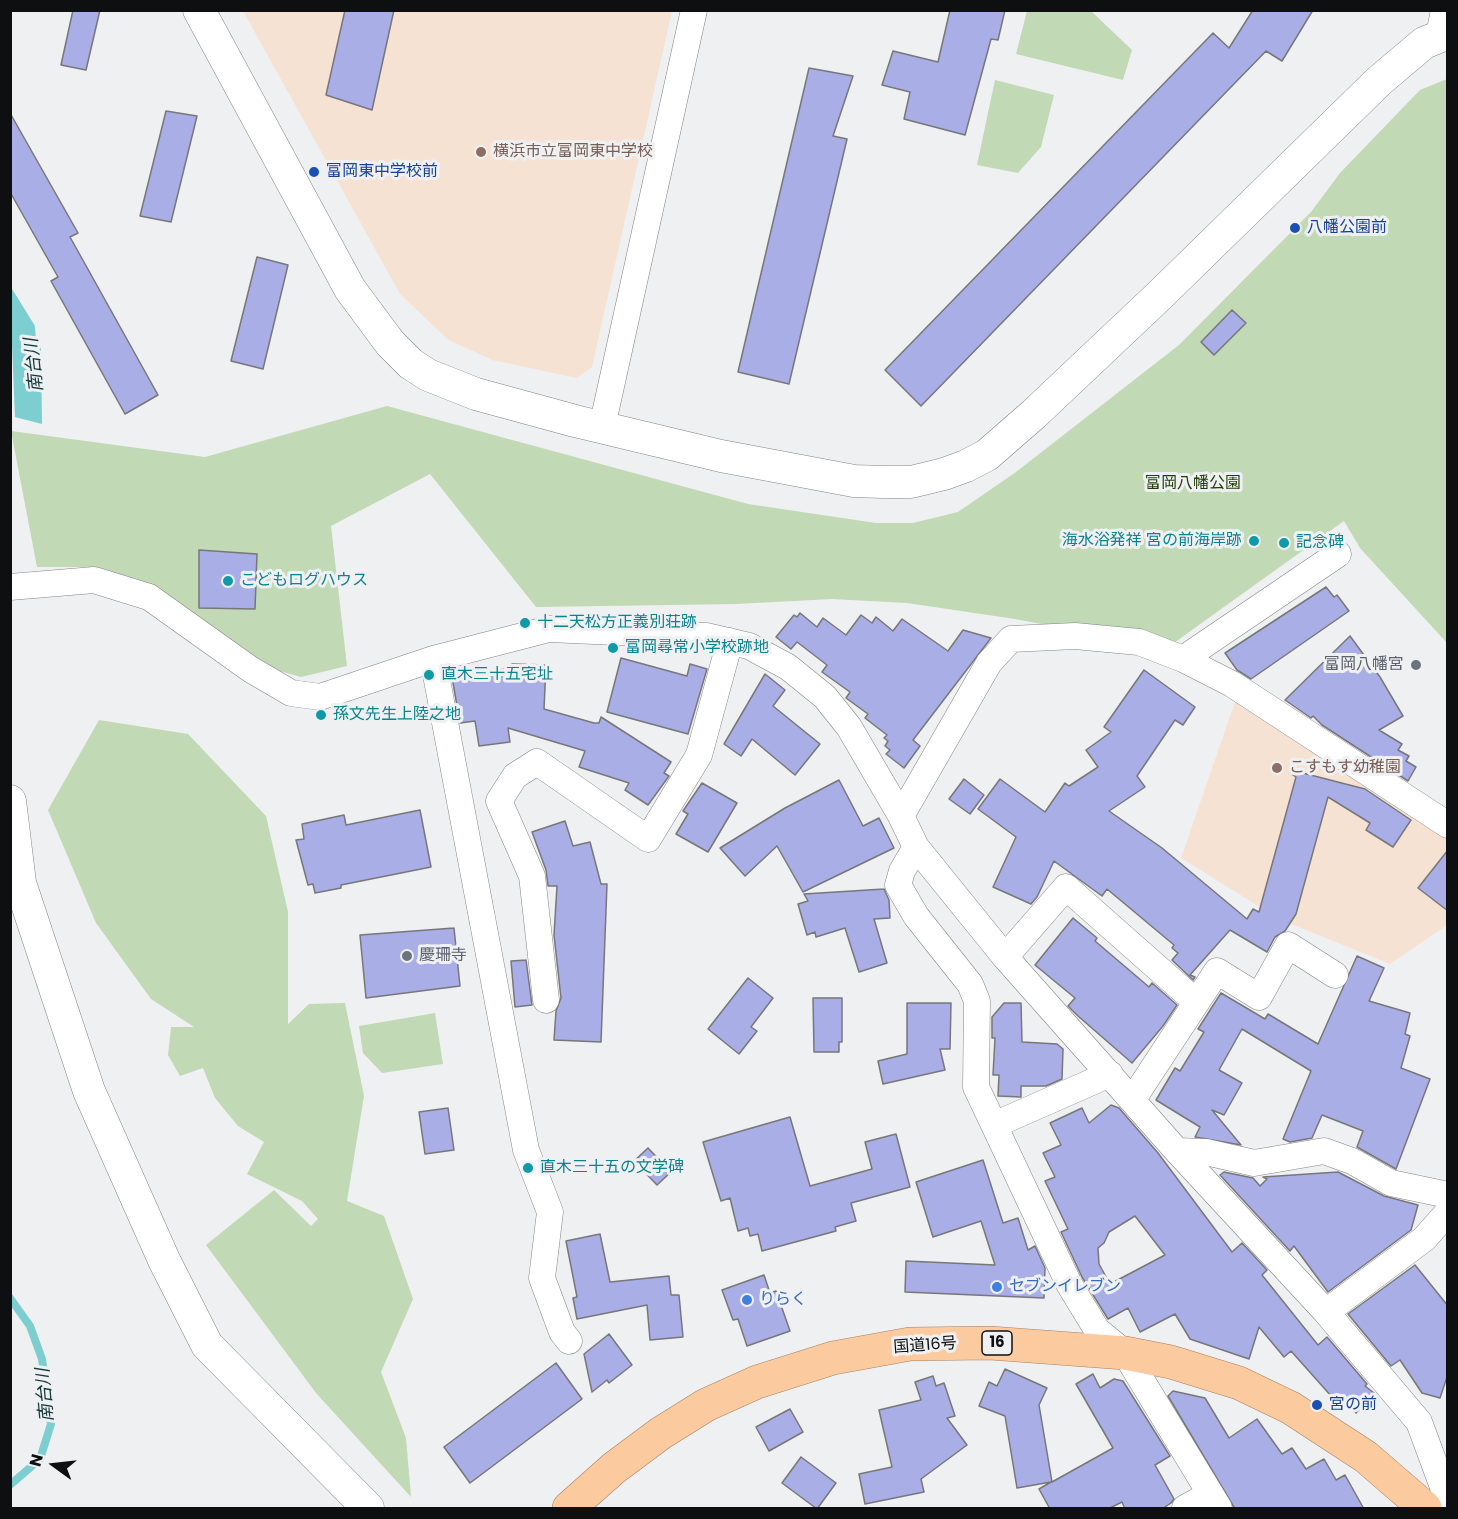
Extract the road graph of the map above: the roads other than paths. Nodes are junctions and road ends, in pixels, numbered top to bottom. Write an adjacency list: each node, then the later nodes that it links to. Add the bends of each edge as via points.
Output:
1 (199, 10): 4 (street, via 350,289 390,344 411,364 450,384)
2 (694, 10): 4 (street)
3 (1444, 26): 4 (street, via 1379,81 1035,414 987,454 966,466 911,482 854,481 721,456)
4 (602, 427)
5 (1338, 554): 9 (street)
6 (10, 587): 8 (street, via 94,580 149,597 250,669 291,693 320,697)
7 (730, 641): 8 (street, via 706,636 549,629); 11 (street, via 749,646 788,667 825,697 849,727); 16 (street, via 699,755 648,839 537,762 515,776 500,801 532,876)
8 (433, 659): 25 (street, via 526,1150 550,1212 542,1278)
9 (1183, 659): 11 (street, via 1139,642 1075,636 1011,639 989,663); 12 (street, via 1232,684)
10 (10, 801): 28 (street, via 20,884 89,1091 164,1260 207,1345)
11 (901, 816): 13 (street)
12 (1448, 825)
13 (916, 847): 14 (street); 20 (street, via 898,885 916,916 970,984 977,1001 976,1087)
14 (1005, 957): 17 (street, via 1066,887); 18 (street)
15 (1335, 975): 17 (street, via 1288,945 1259,997 1217,971)
16 (546, 1000)
17 (1195, 1000): 19 (street)
18 (1110, 1074): 19 (street); 20 (street)
19 (1133, 1099): 21 (street)
20 (994, 1125): 26 (street, via 1069,1284 1097,1330)
21 (1177, 1151): 22 (street, via 1206,1152 1254,1162 1324,1151 1352,1161 1391,1183); 24 (street)
22 (1448, 1195)
23 (1448, 1212): 24 (street, via 1424,1239)
24 (1326, 1312): 32 (street, via 1419,1422 1446,1495)
25 (569, 1341)
26 (1125, 1353): 27 (street); 29 (highway, 国道16号 / 16, via 990,1342 910,1344 833,1358 757,1382 706,1405 624,1461); 31 (highway, 国道16号 / 16, via 1171,1362 1239,1383 1291,1408 1366,1457)
27 (1214, 1501): 30 (street)
28 (368, 1509)
29 (569, 1509)
30 (1185, 1509)
31 (1425, 1509)
32 (1443, 1509)

